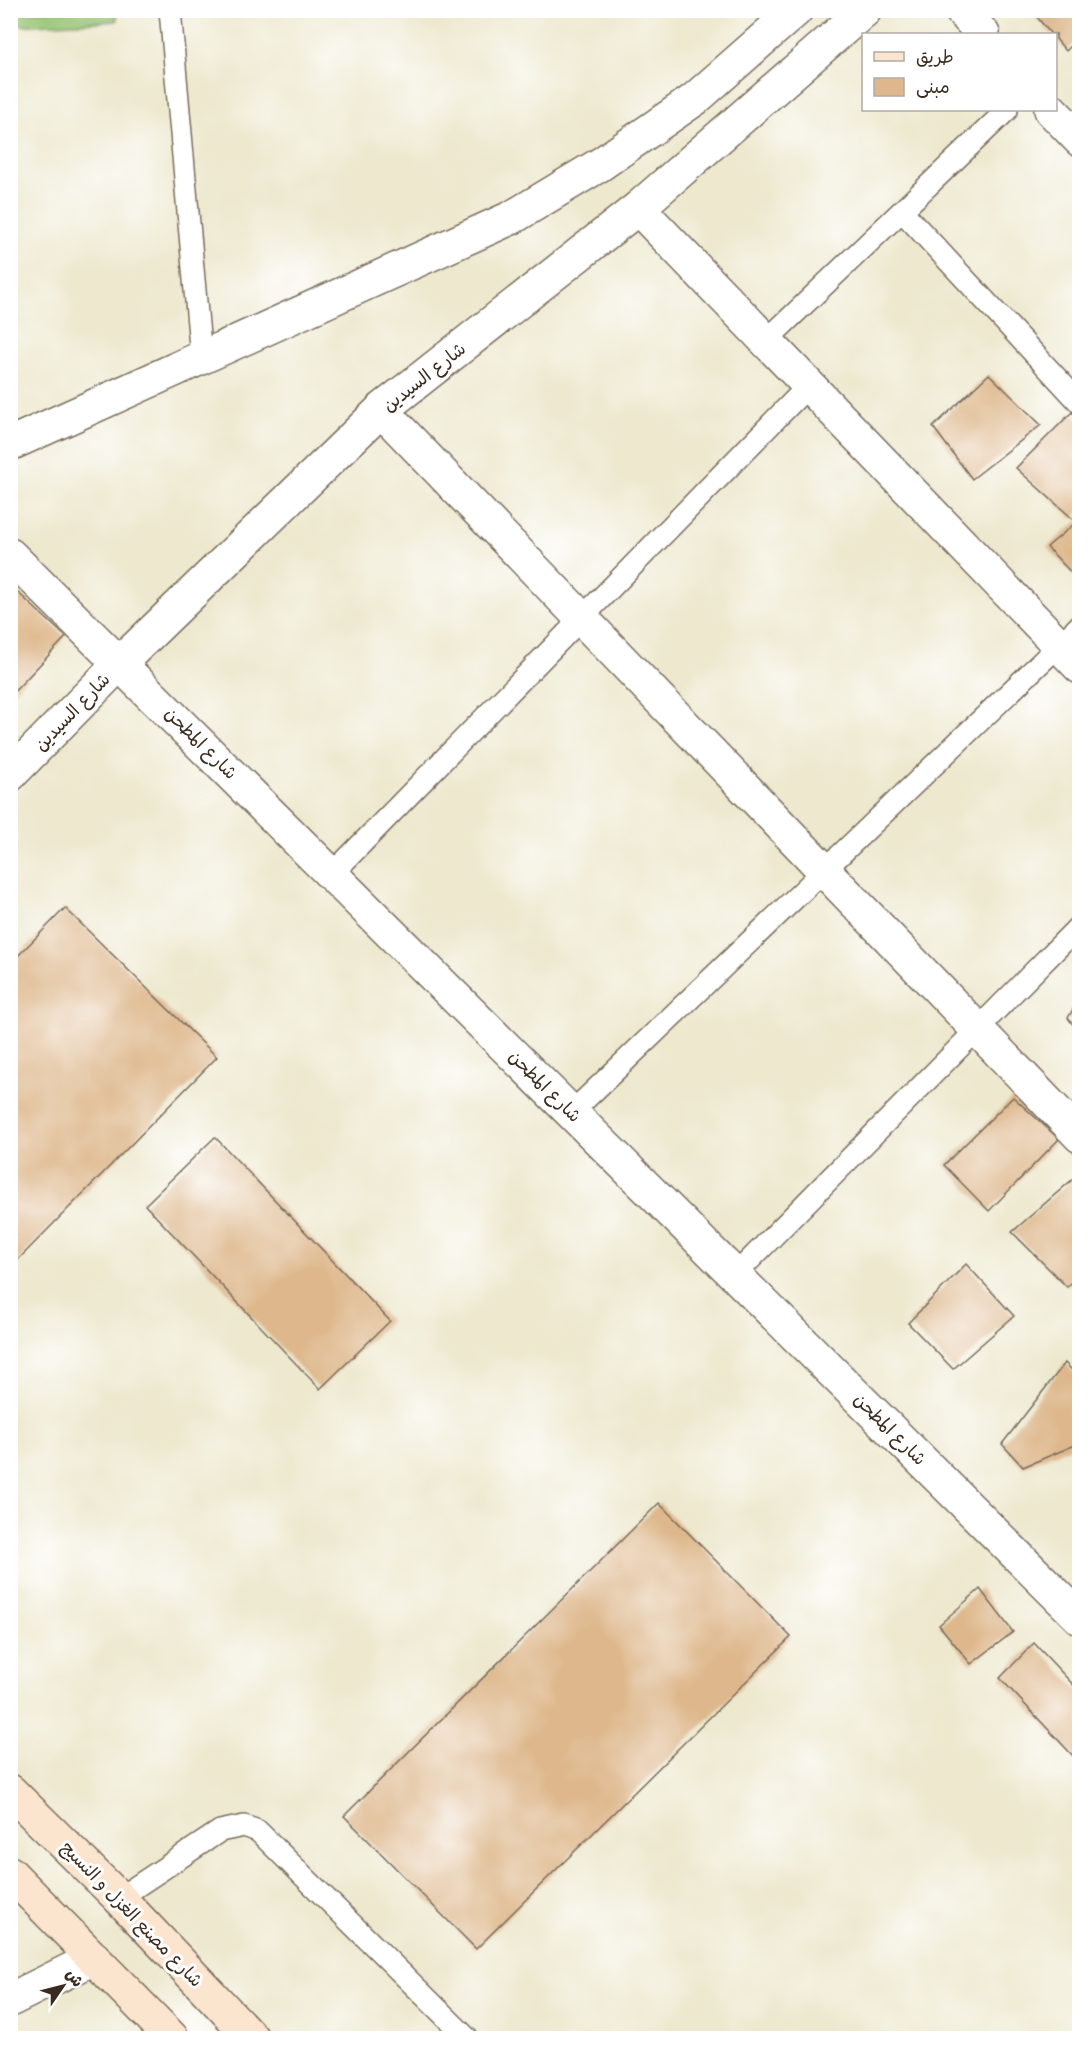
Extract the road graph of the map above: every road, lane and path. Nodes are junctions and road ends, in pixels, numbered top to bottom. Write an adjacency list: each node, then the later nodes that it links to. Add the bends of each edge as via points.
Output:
1 (170, 10): 12 (lane)
2 (796, 10): 12 (street, via 695,99 601,164 513,217)
3 (866, 10): 9 (street, شارع السيدين)
4 (961, 10): 5 (street)
5 (982, 33)
6 (1006, 111): 10 (lane)
7 (1052, 111): 8 (street)
8 (1078, 136)
9 (638, 208): 11 (street); 16 (street, شارع السيدين)
10 (902, 211): 11 (lane); 13 (lane)
11 (766, 341): 14 (street)
12 (201, 358): 17 (street)
13 (1072, 379): 15 (lane)
14 (808, 385): 19 (lane); 20 (street)
15 (1080, 403)
16 (381, 410): 19 (street); 21 (street, شارع السيدين)
17 (10, 444)
18 (10, 555): 21 (street, شارع المطحن)
19 (581, 618): 23 (street); 24 (lane)
20 (1072, 646): 23 (lane)
21 (120, 663): 22 (street, شارع السيدين); 24 (street, شارع المطحن)
22 (10, 775)
23 (824, 870): 26 (street); 27 (lane)
24 (332, 874): 27 (street, شارع المطحن)
25 (1080, 926): 26 (lane)
26 (977, 1030): 28 (street); 29 (lane)
27 (572, 1112): 29 (street, شارع المطحن)
28 (1080, 1136)
29 (735, 1275): 30 (street, شارع المطحن)
30 (1075, 1603)
31 (10, 1791): 33 (main road, شارع مصنع الغزل و النسيج)
32 (10, 1873): 34 (main road)
33 (119, 1898): 37 (main road, شارع مصنع الغزل و النسيج); 38 (lane, via 220,1830 244,1826 258,1831)
34 (94, 1958): 35 (street); 36 (main road)
35 (10, 2000)
36 (172, 2038)
37 (252, 2038)
38 (467, 2038)

